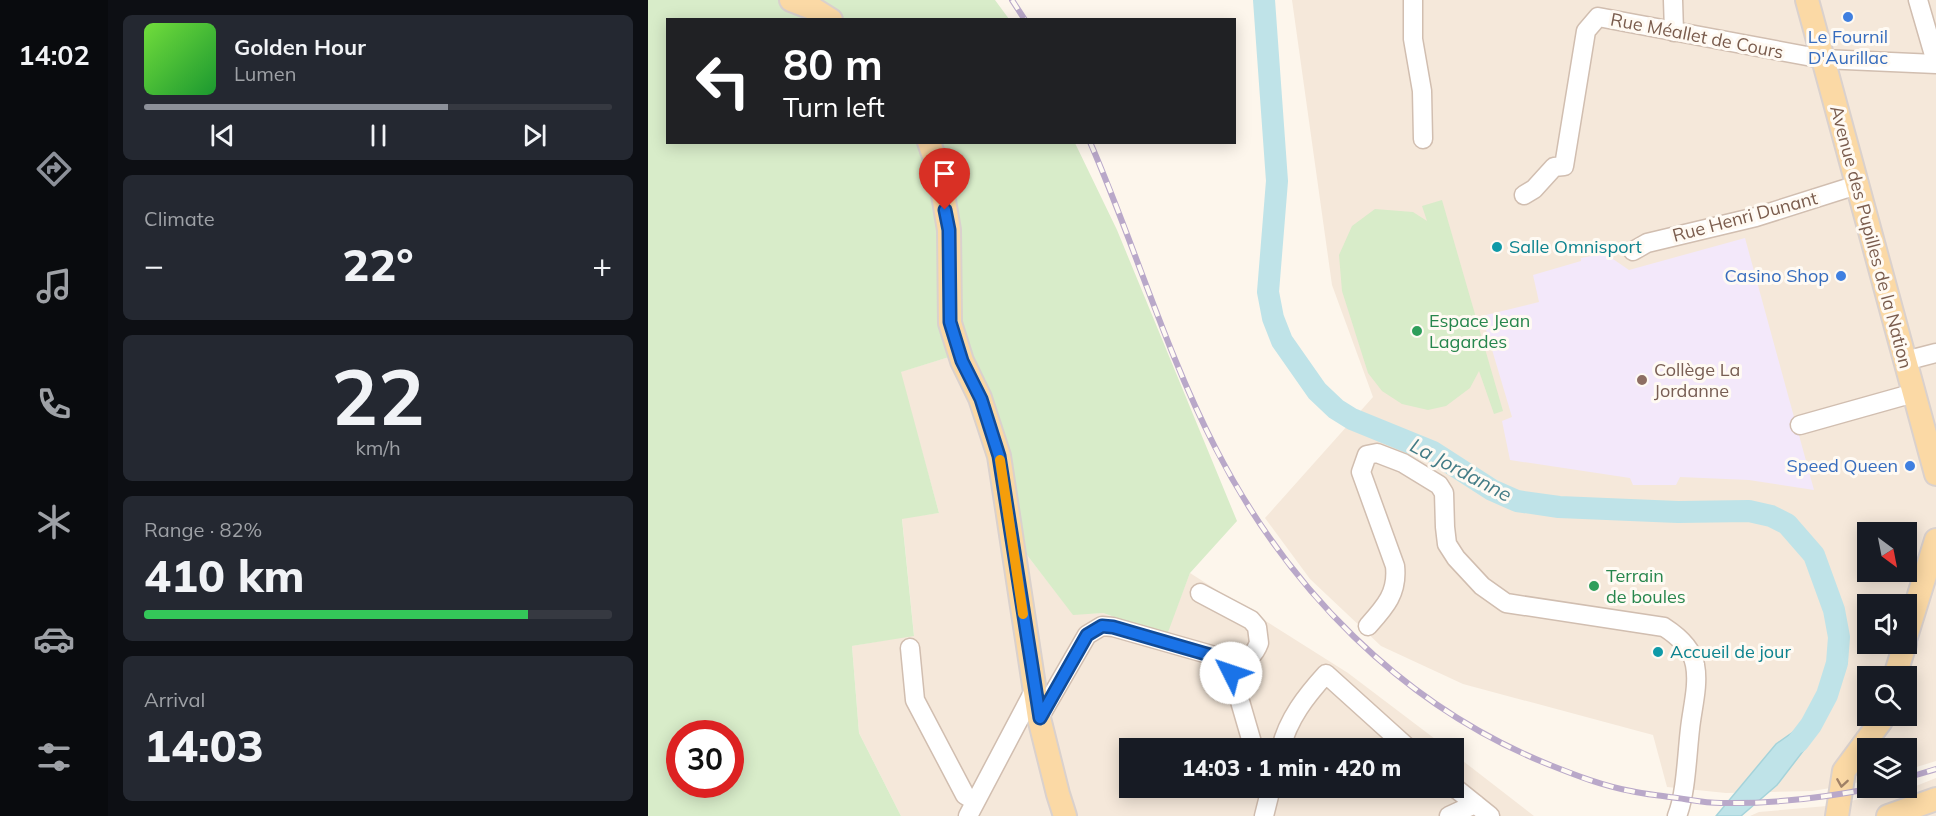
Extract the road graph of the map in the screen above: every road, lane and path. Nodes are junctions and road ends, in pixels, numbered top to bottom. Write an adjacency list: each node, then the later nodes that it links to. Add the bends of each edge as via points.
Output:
1 (791, 0): 6 (main road)
2 (1413, 0): 10 (street)
3 (1673, 0): 7 (street)
4 (1807, 0): 8 (main road, Avenue des Pupilles de la Nation)
5 (1918, 0): 9 (street)
6 (828, 18)
7 (1674, 32): 8 (street, Rue Méallet de Cours); 13 (street, Rue Méallet de Cours, via 1598,17 1586,31 1564,166 1554,167)
8 (1822, 59): 9 (street, Rue Méallet de Cours); 12 (main road, Avenue des Pupilles de la Nation)
9 (1936, 63)
10 (1423, 139)
11 (930, 144): 26 (main road, via 939,171 949,230 950,322 999,456)
12 (1857, 186): 14 (street, Rue Henri Dunant, via 1755,217 1647,243); 16 (main road, Avenue des Pupilles de la Nation)
13 (1524, 195)
14 (1634, 251)
15 (1936, 353): 16 (street)
16 (1905, 361): 17 (main road, Avenue des Pupilles de la Nation)
17 (1914, 393): 18 (street); 19 (main road, Avenue des Pupilles de la Nation)
18 (1800, 425)
19 (1936, 474)
20 (1936, 540): 22 (main road)
21 (1200, 593): 25 (street, via 1257,627 1260,643 1251,657 1243,662)
22 (1917, 601)
23 (1368, 626): 41 (street, via 1388,603 1396,576 1361,472 1367,455 1377,453 1439,485 1444,493 1447,544 1482,586 1506,603 1664,627 1685,644 1695,664 1696,682)
24 (910, 648): 36 (street, via 915,700)
25 (1227, 660): 27 (street, via 1102,626 1087,635); 29 (street)
26 (1035, 689): 27 (main road); 36 (street)
27 (1040, 718): 37 (main road)
28 (1877, 726): 42 (main road, one-way to 42, via 1844,771)
29 (1251, 738)
30 (1284, 738): 31 (street, via 1300,703 1326,674)
31 (1397, 738)
32 (1464, 795): 35 (street)
33 (1268, 798): 38 (street)
34 (1936, 799): 43 (main road)
35 (1475, 804): 39 (street); 40 (street)
36 (972, 808)
37 (1065, 816)
38 (1264, 816)
39 (1449, 816)
40 (1490, 816)
41 (1677, 816)
42 (1837, 816)
43 (1888, 816)

